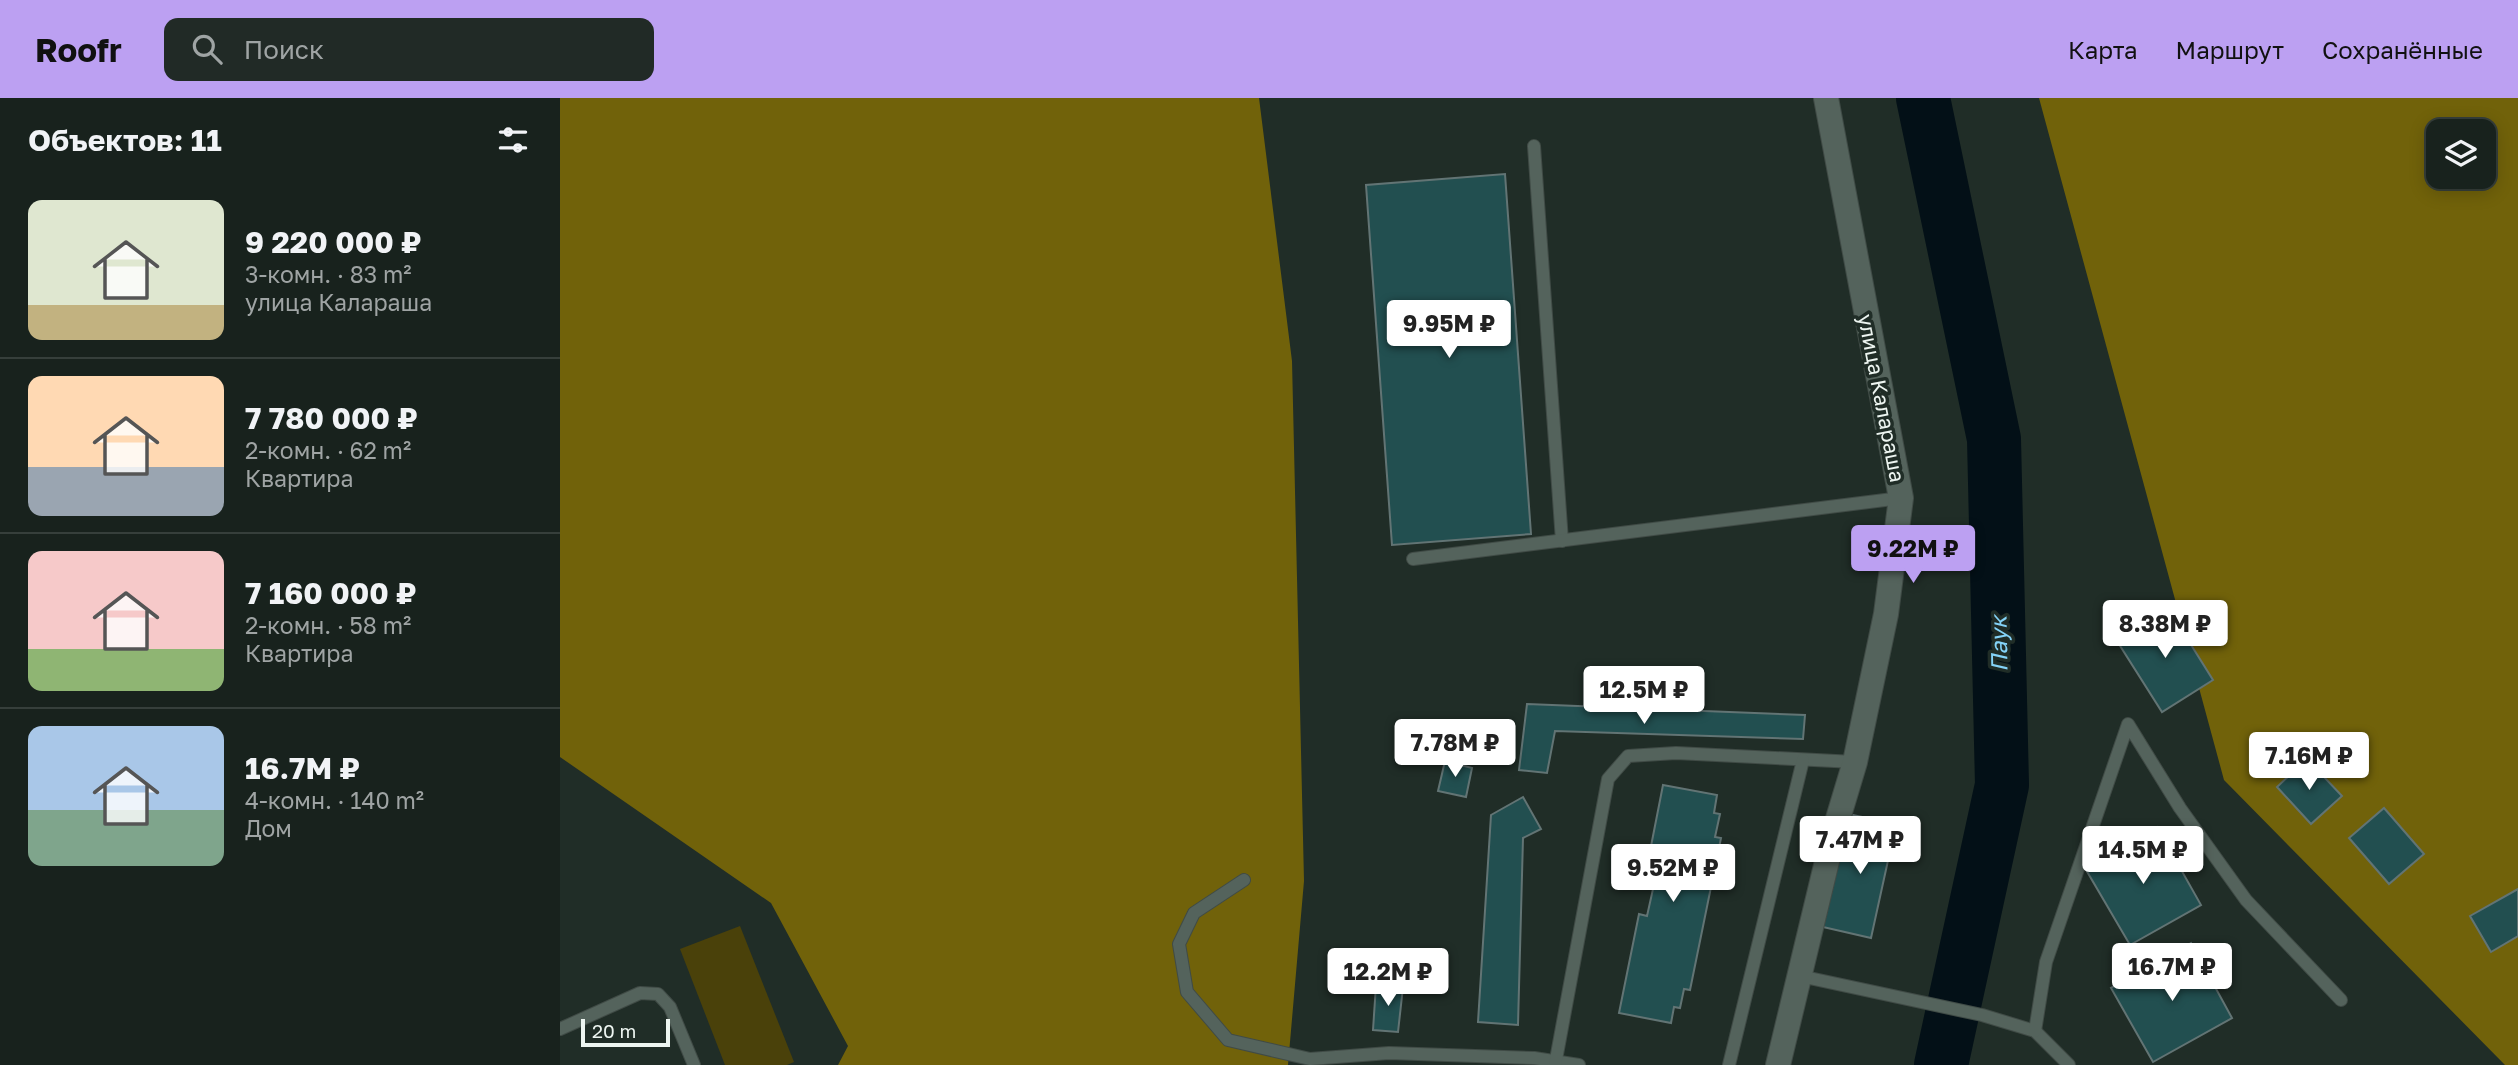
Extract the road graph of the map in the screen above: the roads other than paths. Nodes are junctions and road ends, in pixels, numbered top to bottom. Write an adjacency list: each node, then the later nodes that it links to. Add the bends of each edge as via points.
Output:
1 (1826, 98): 3 (street, улица Калараша)
2 (1534, 146): 4 (lane)
3 (1901, 499): 4 (lane); 7 (street, улица Калараша, via 1886,614)
4 (1562, 541): 5 (lane)
5 (1413, 559)
6 (1803, 760): 7 (lane); 14 (lane, via 1676,753 1628,756 1608,779); 17 (lane)
7 (1855, 762): 9 (street, улица Калараша)
8 (1244, 880): 13 (lane, via 1194,912 1179,944 1187,992 1228,1040 1310,1059 1389,1053)
9 (1800, 976): 12 (lane, via 1982,1015); 18 (street, улица Калараша)
10 (2341, 1000): 12 (lane, via 2246,900 2180,808 2128,724 2046,961)
11 (560, 1029): 15 (lane, via 640,993 658,994 670,1007)
12 (2035, 1031): 19 (lane)
13 (1425, 1060): 14 (lane, via 1534,1058)
14 (1556, 1063): 16 (lane)
15 (694, 1065)
16 (1579, 1065)
17 (1730, 1065)
18 (1778, 1065)
19 (2069, 1065)

